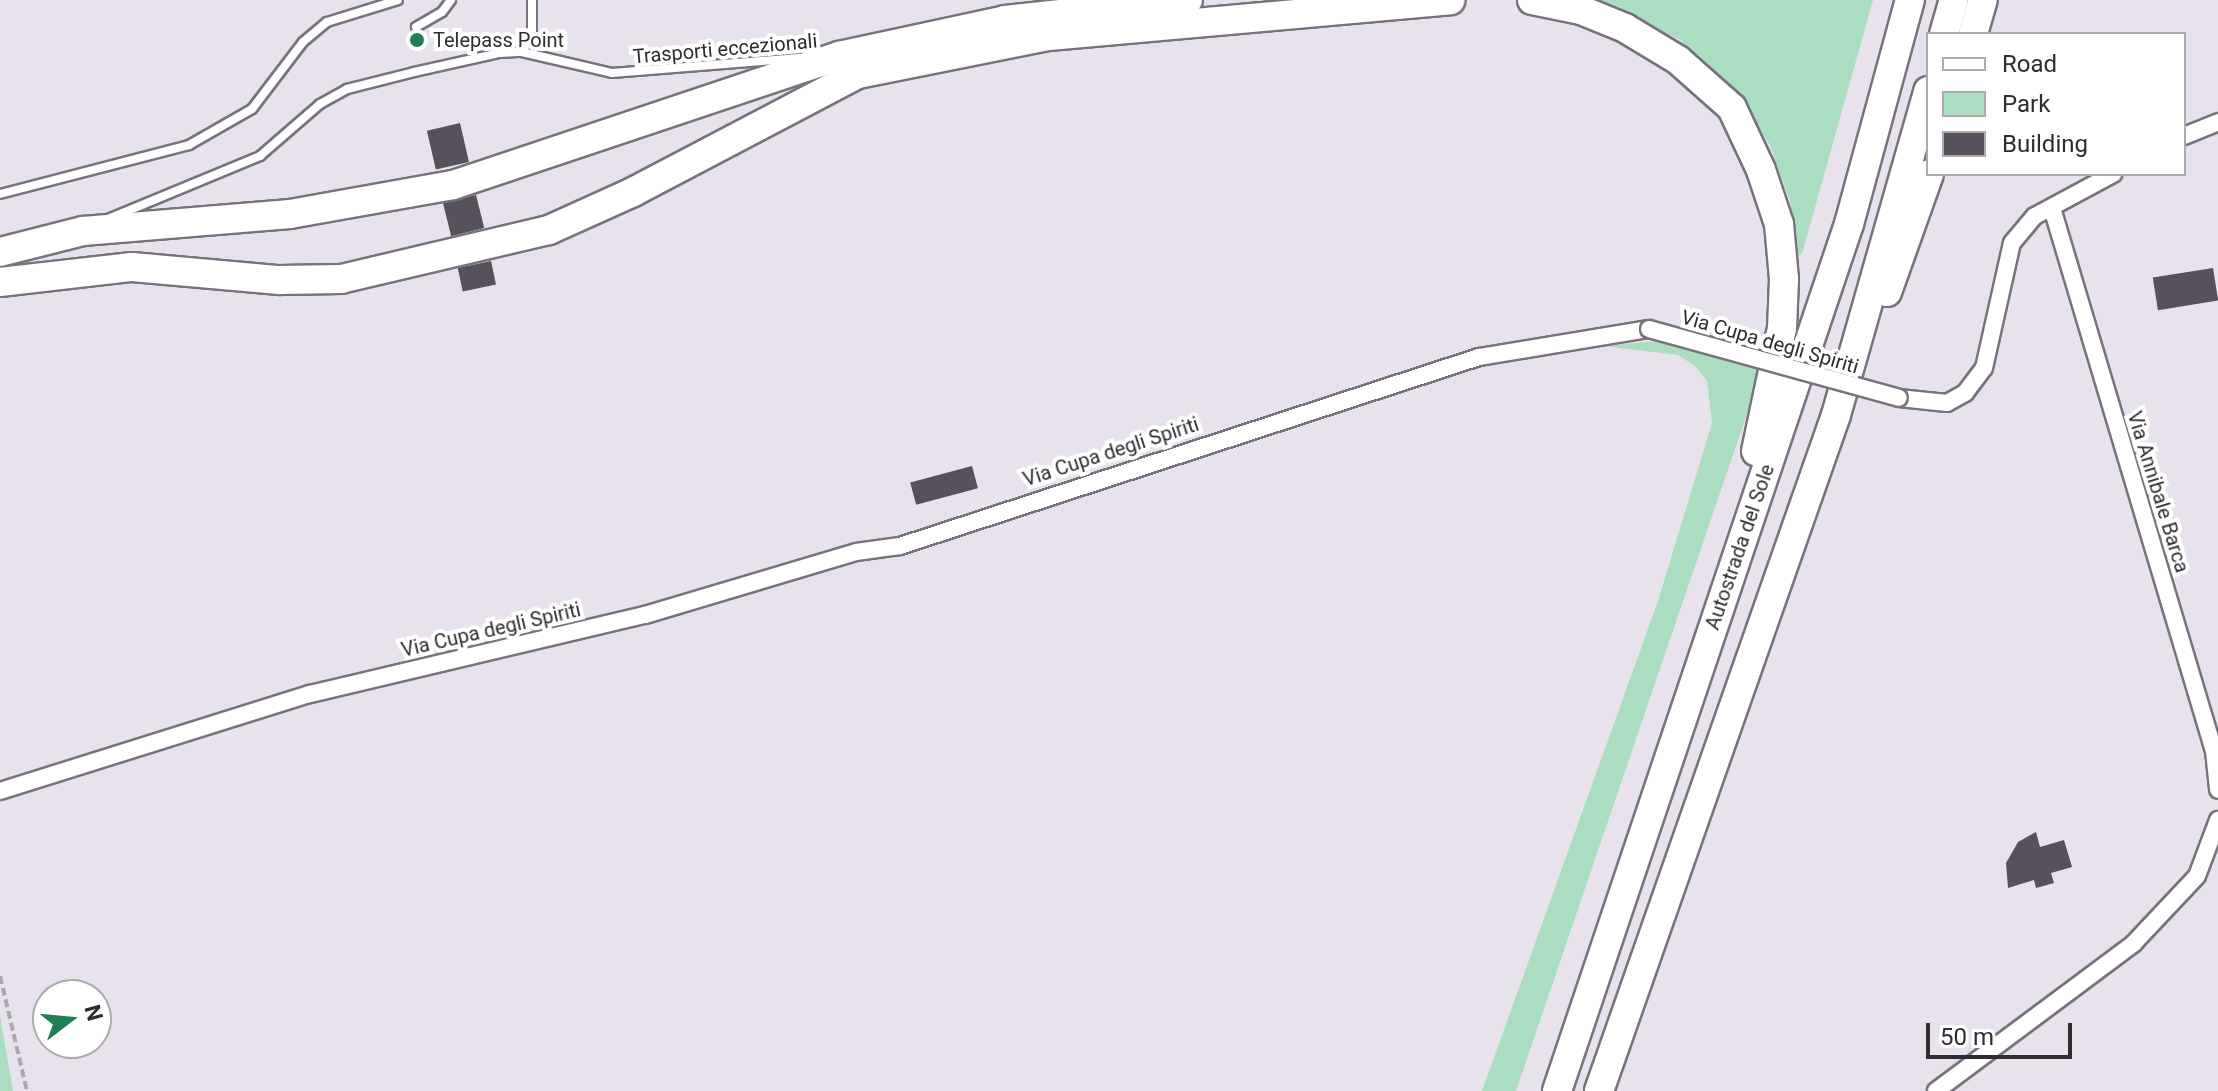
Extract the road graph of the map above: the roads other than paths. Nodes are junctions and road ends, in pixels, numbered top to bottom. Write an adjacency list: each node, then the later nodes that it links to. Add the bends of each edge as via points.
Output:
1 (398, 0): 20 (lane, via 327,22 303,42 252,109 189,145)
2 (451, 0): 10 (lane, via 442,12)
3 (532, 0): 13 (lane, via 536,13)
4 (1188, 0): 14 (highway, via 1005,20)
5 (1450, 0): 24 (highway, via 1049,36 858,74 549,230 341,279 279,280 132,267)
6 (1532, 0): 26 (highway, via 1581,10 1625,28 1678,60 1732,108 1761,170 1779,224 1782,328)
7 (1910, 0): 26 (highway, Autostrada del Sole, via 1849,224)
8 (1954, 0): 11 (highway)
9 (1983, 0): 12 (highway)
10 (416, 27)
11 (1945, 32)
12 (1974, 32)
13 (522, 52): 14 (lane, Trasporti eccezionali, via 612,73); 22 (lane, Trasporti eccezionali, via 347,89 320,104 260,156)
14 (839, 56): 22 (highway, via 453,185 290,214)
15 (1926, 98): 25 (highway)
16 (2218, 122): 17 (street)
17 (2186, 135)
18 (1928, 176): 25 (highway, via 1901,258)
19 (2109, 176): 21 (street, Via Cupa degli Spiriti)
20 (0, 194)
21 (2052, 208): 27 (street, Via Annibale Barca, via 2214,751); 28 (street, Via Cupa degli Spiriti, bridge, via 2035,216 2012,243 1984,368 1965,393 1947,403 1899,398 1649,329 1479,357 900,546 856,552 645,615 310,694)
22 (83, 231): 23 (highway)
23 (0, 252)
24 (0, 282)
25 (1836, 415): 31 (highway)
26 (1730, 577): 30 (highway, Autostrada del Sole)
27 (2218, 790)
28 (0, 791)
29 (2218, 820): 32 (street, via 2197,876 2133,944)
30 (1557, 1091)
31 (1599, 1091)
32 (1936, 1091)

